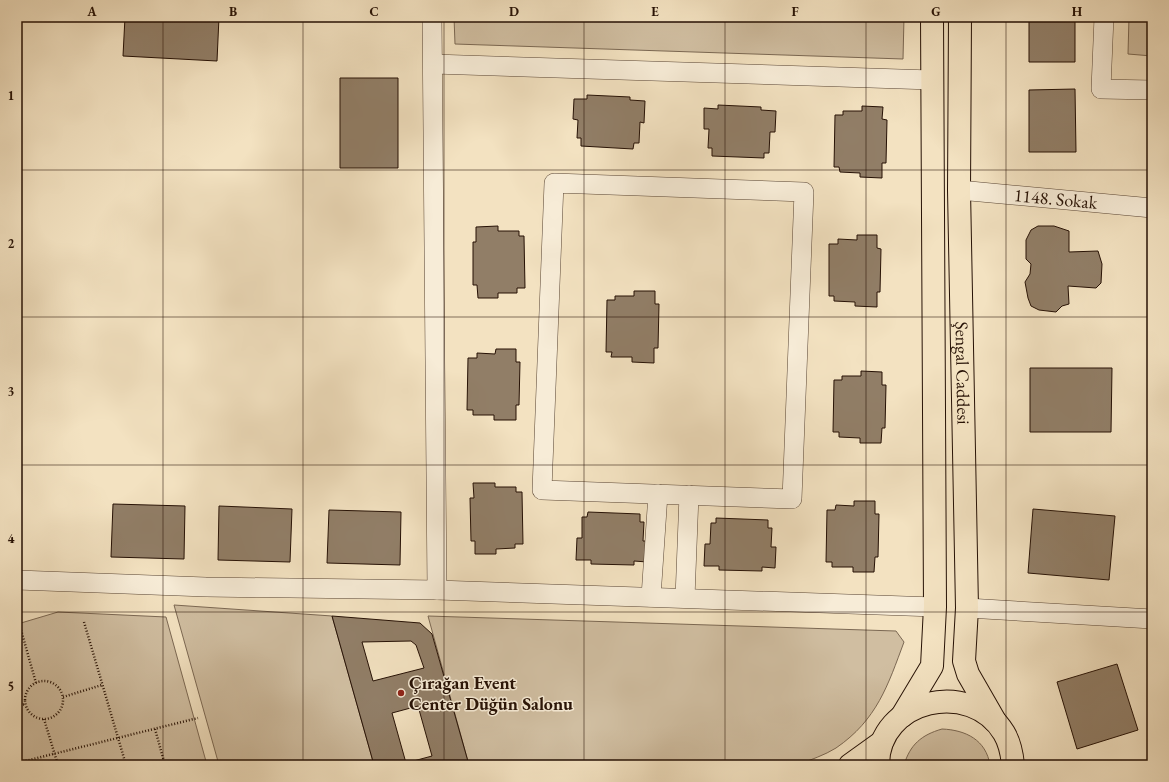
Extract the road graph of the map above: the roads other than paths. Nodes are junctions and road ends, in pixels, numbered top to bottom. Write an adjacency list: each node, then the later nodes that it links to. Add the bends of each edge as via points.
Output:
1 (432, 17): 5 (street)
2 (932, 17): 6 (main road)
3 (960, 17): 8 (main road, Şengal Caddesi)
4 (1104, 17): 7 (street, via 1101,90)
5 (433, 64): 6 (street); 13 (street)
6 (932, 80): 16 (main road)
7 (1152, 90)
8 (959, 190): 9 (street, 1148. Sokak); 17 (main road, Şengal Caddesi)
9 (1152, 208)
10 (658, 494): 11 (street); 11 (street, via 542,490 554,183 804,192 792,499); 14 (street)
11 (689, 495): 15 (street)
12 (17, 580): 13 (street, via 206,587)
13 (437, 590): 14 (street)
14 (651, 597): 15 (street)
15 (685, 598): 16 (street)
16 (935, 607): 19 (main road, via 932,666)
17 (967, 608): 18 (street); 20 (main road, Şengal Caddesi, via 964,661 968,674)
18 (1152, 619)
19 (902, 716): 20 (main road, via 920,705 942,700 963,702 983,711); 21 (main road)
20 (995, 721): 24 (main road, via 1011,747)
21 (882, 742): 22 (main road); 23 (main road)
22 (850, 765)
23 (878, 765)
24 (1013, 765)

